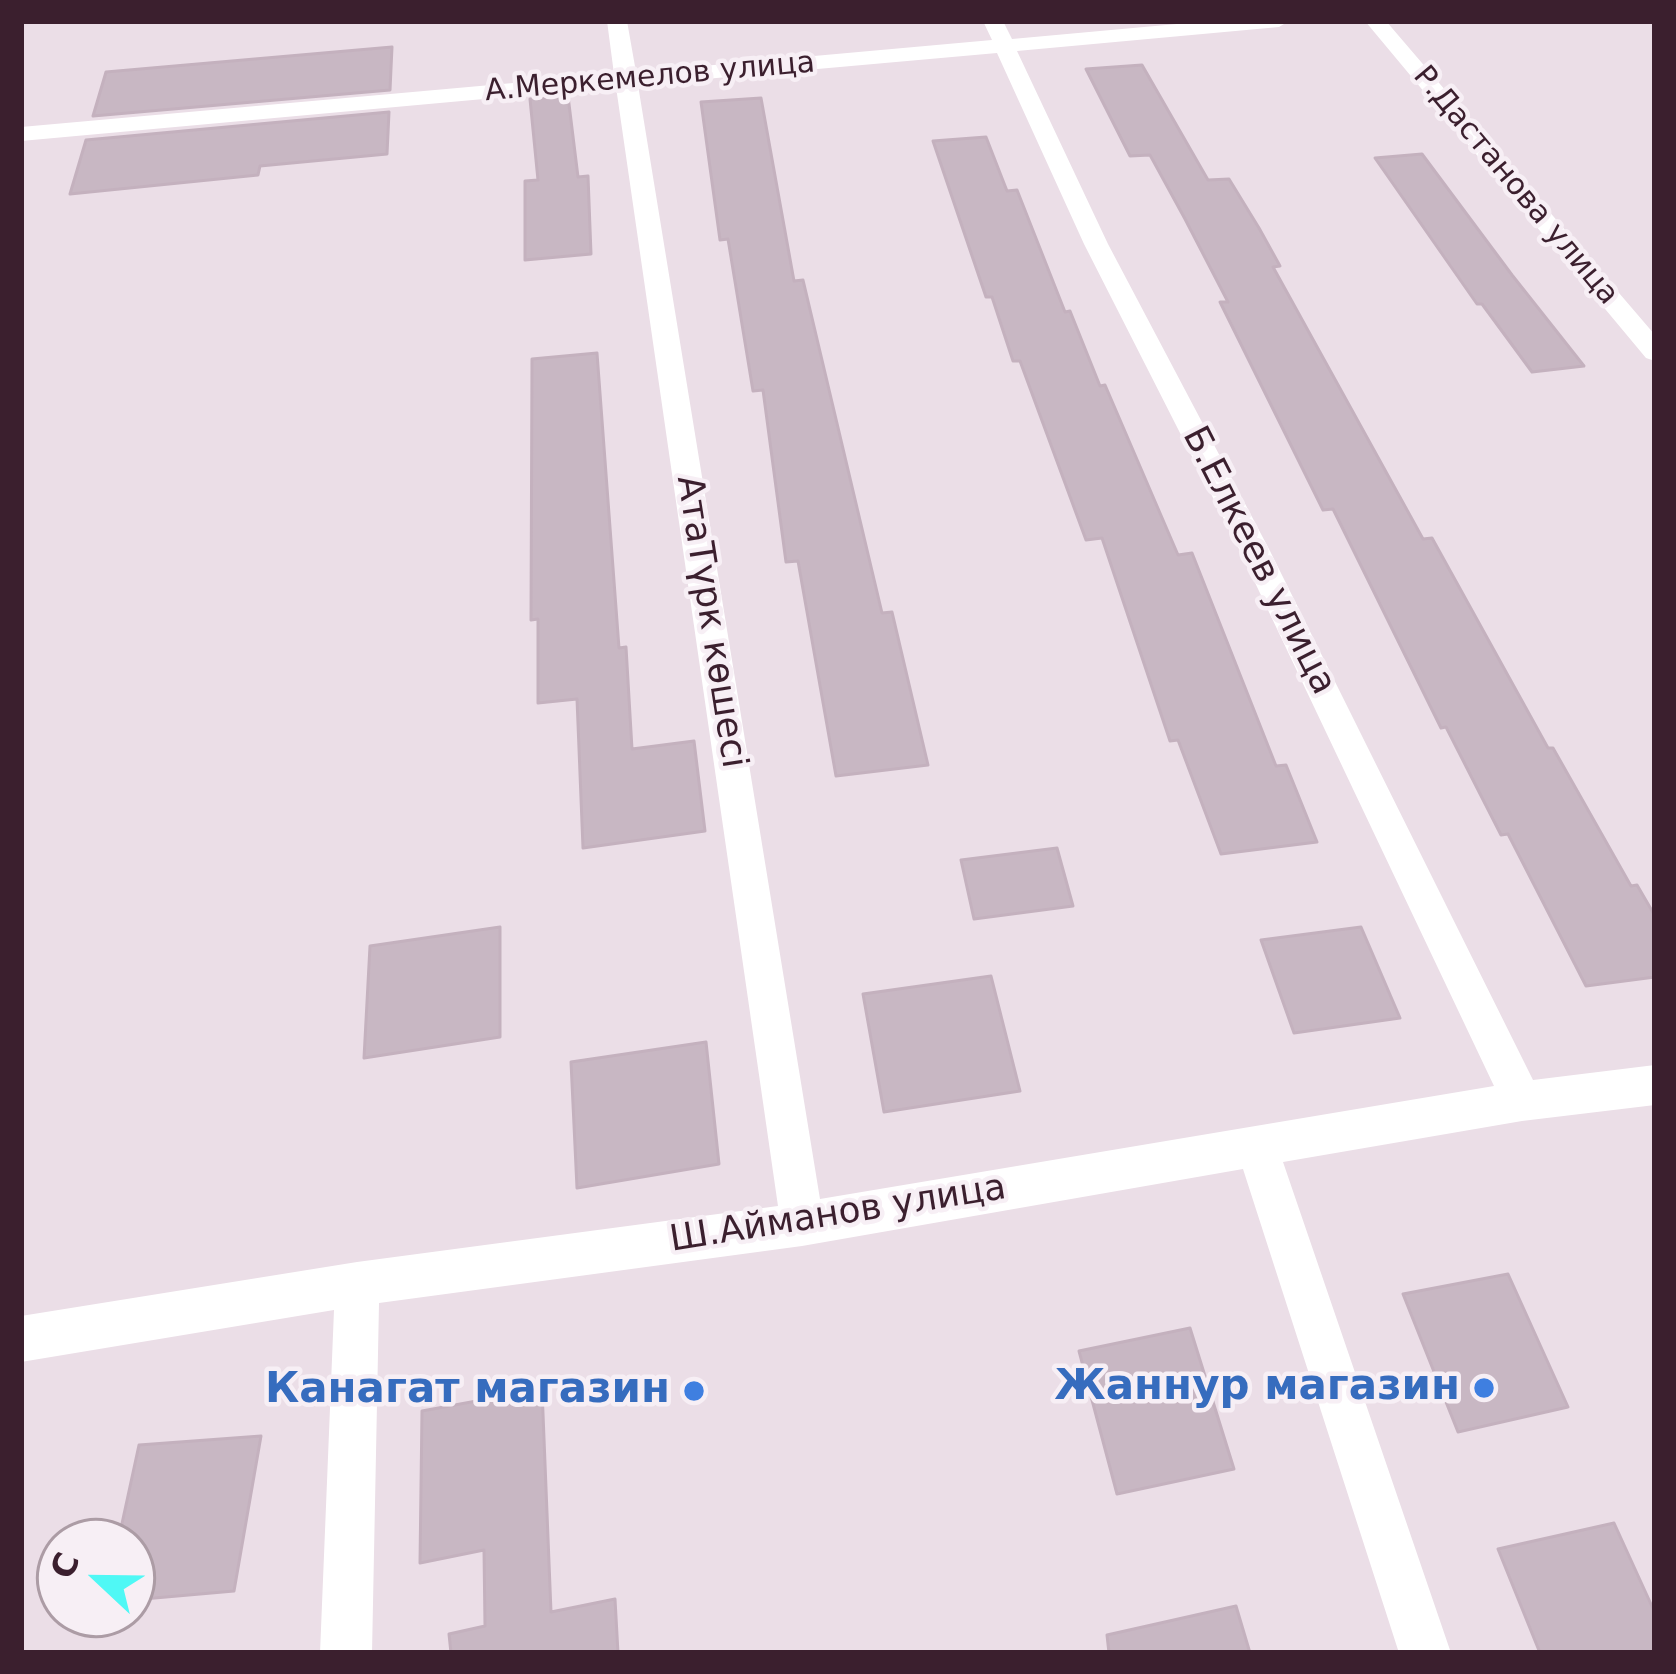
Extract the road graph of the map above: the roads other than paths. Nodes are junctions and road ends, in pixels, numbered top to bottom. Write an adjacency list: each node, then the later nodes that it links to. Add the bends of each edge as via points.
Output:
1 (617, 21): 5 (street, АтаТүрк көшесі)
2 (1279, 21): 4 (street, А.Меркемелов улица)
3 (1375, 21): 7 (street, Р.Дастанова улица)
4 (1000, 34): 5 (street, А.Меркемелов улица); 9 (street, Б.Елкеев улица, via 1096,244)
5 (626, 79): 6 (street, А.Меркемелов улица); 11 (street, АтаТүрк көшесі)
6 (21, 134)
7 (1655, 352)
8 (1655, 1085): 9 (street, Ш.Айманов улица)
9 (1522, 1101): 10 (street, Ш.Айманов улица)
10 (1256, 1146): 11 (street, Ш.Айманов улица); 15 (street)
11 (802, 1224): 12 (street, Ш.Айманов улица)
12 (357, 1284): 13 (street, Ш.Айманов улица); 14 (street)
13 (21, 1339)
14 (346, 1653)
15 (1425, 1653)

